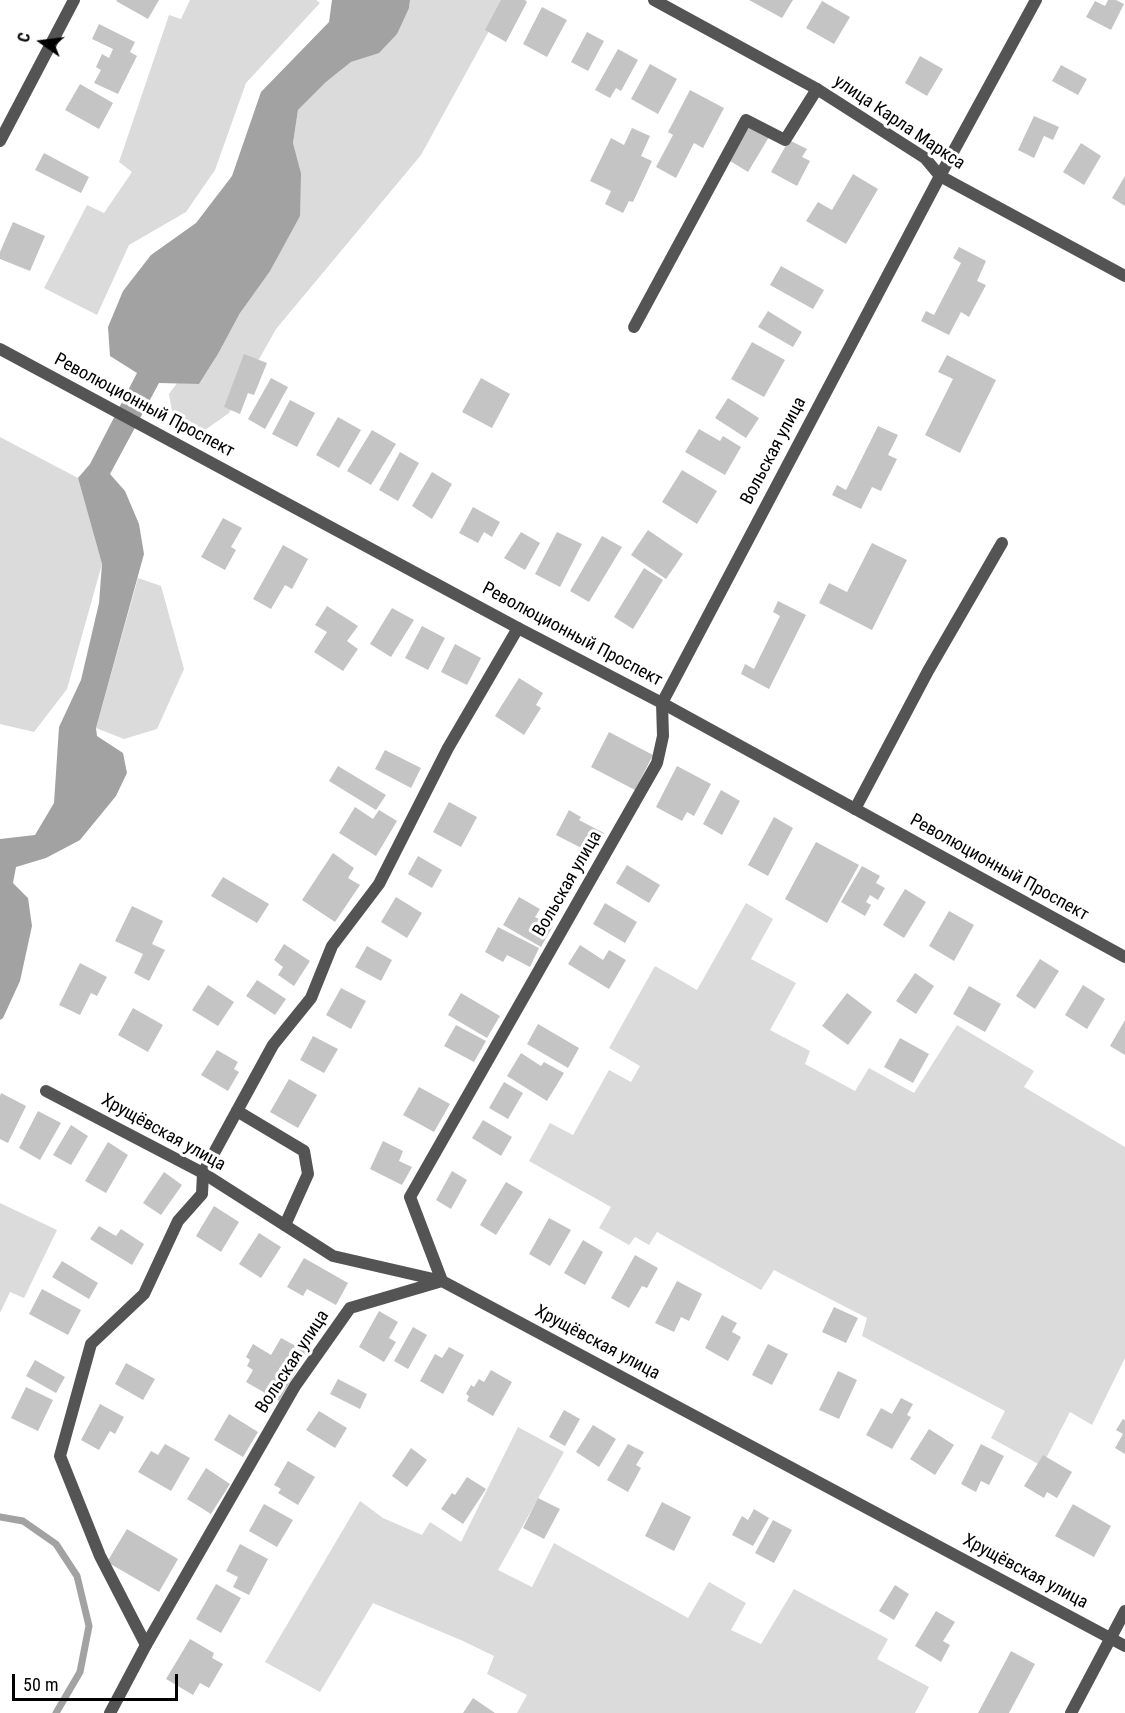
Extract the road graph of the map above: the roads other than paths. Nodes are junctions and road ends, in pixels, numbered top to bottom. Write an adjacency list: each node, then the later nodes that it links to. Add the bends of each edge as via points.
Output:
1 (74, 0): 5 (street)
2 (654, 0): 4 (street, улица Карла Маркса)
3 (1036, 0): 6 (street, Вольская улица)
4 (817, 89): 6 (street, улица Карла Маркса, via 925,158); 8 (street, via 785,140 746,120)
5 (0, 141)
6 (940, 176): 7 (street, улица Карла Маркса); 12 (street, Вольская улица)
7 (1125, 276)
8 (633, 327)
9 (0, 349): 11 (street, Революционный Проспект)
10 (1002, 543): 13 (street, via 928,670)
11 (518, 628): 12 (street, Революционный Проспект); 16 (street, via 448,748 379,884 332,946 311,998 273,1045)
12 (662, 703): 13 (street, Революционный Проспект); 19 (street, Вольская улица, via 663,736 657,763 410,1197)
13 (855, 808): 14 (street, Революционный Проспект)
14 (1125, 957)
15 (46, 1091): 17 (street, Хрущёвская улица)
16 (237, 1111): 17 (street); 18 (street, via 304,1151 308,1174)
17 (203, 1173): 18 (street, Хрущёвская улица); 22 (street, via 202,1194 178,1221 144,1294 91,1344 60,1456 100,1556)
18 (285, 1225): 19 (street, Хрущёвская улица, via 333,1256)
19 (442, 1281): 21 (street, Хрущёвская улица); 22 (street, Вольская улица, via 350,1308 295,1386)
20 (1125, 1611): 21 (street)
21 (1111, 1638): 23 (street, Хрущёвская улица); 25 (street)
22 (146, 1645): 24 (street, Вольская улица)
23 (1125, 1646)
24 (110, 1713)
25 (1071, 1713)

